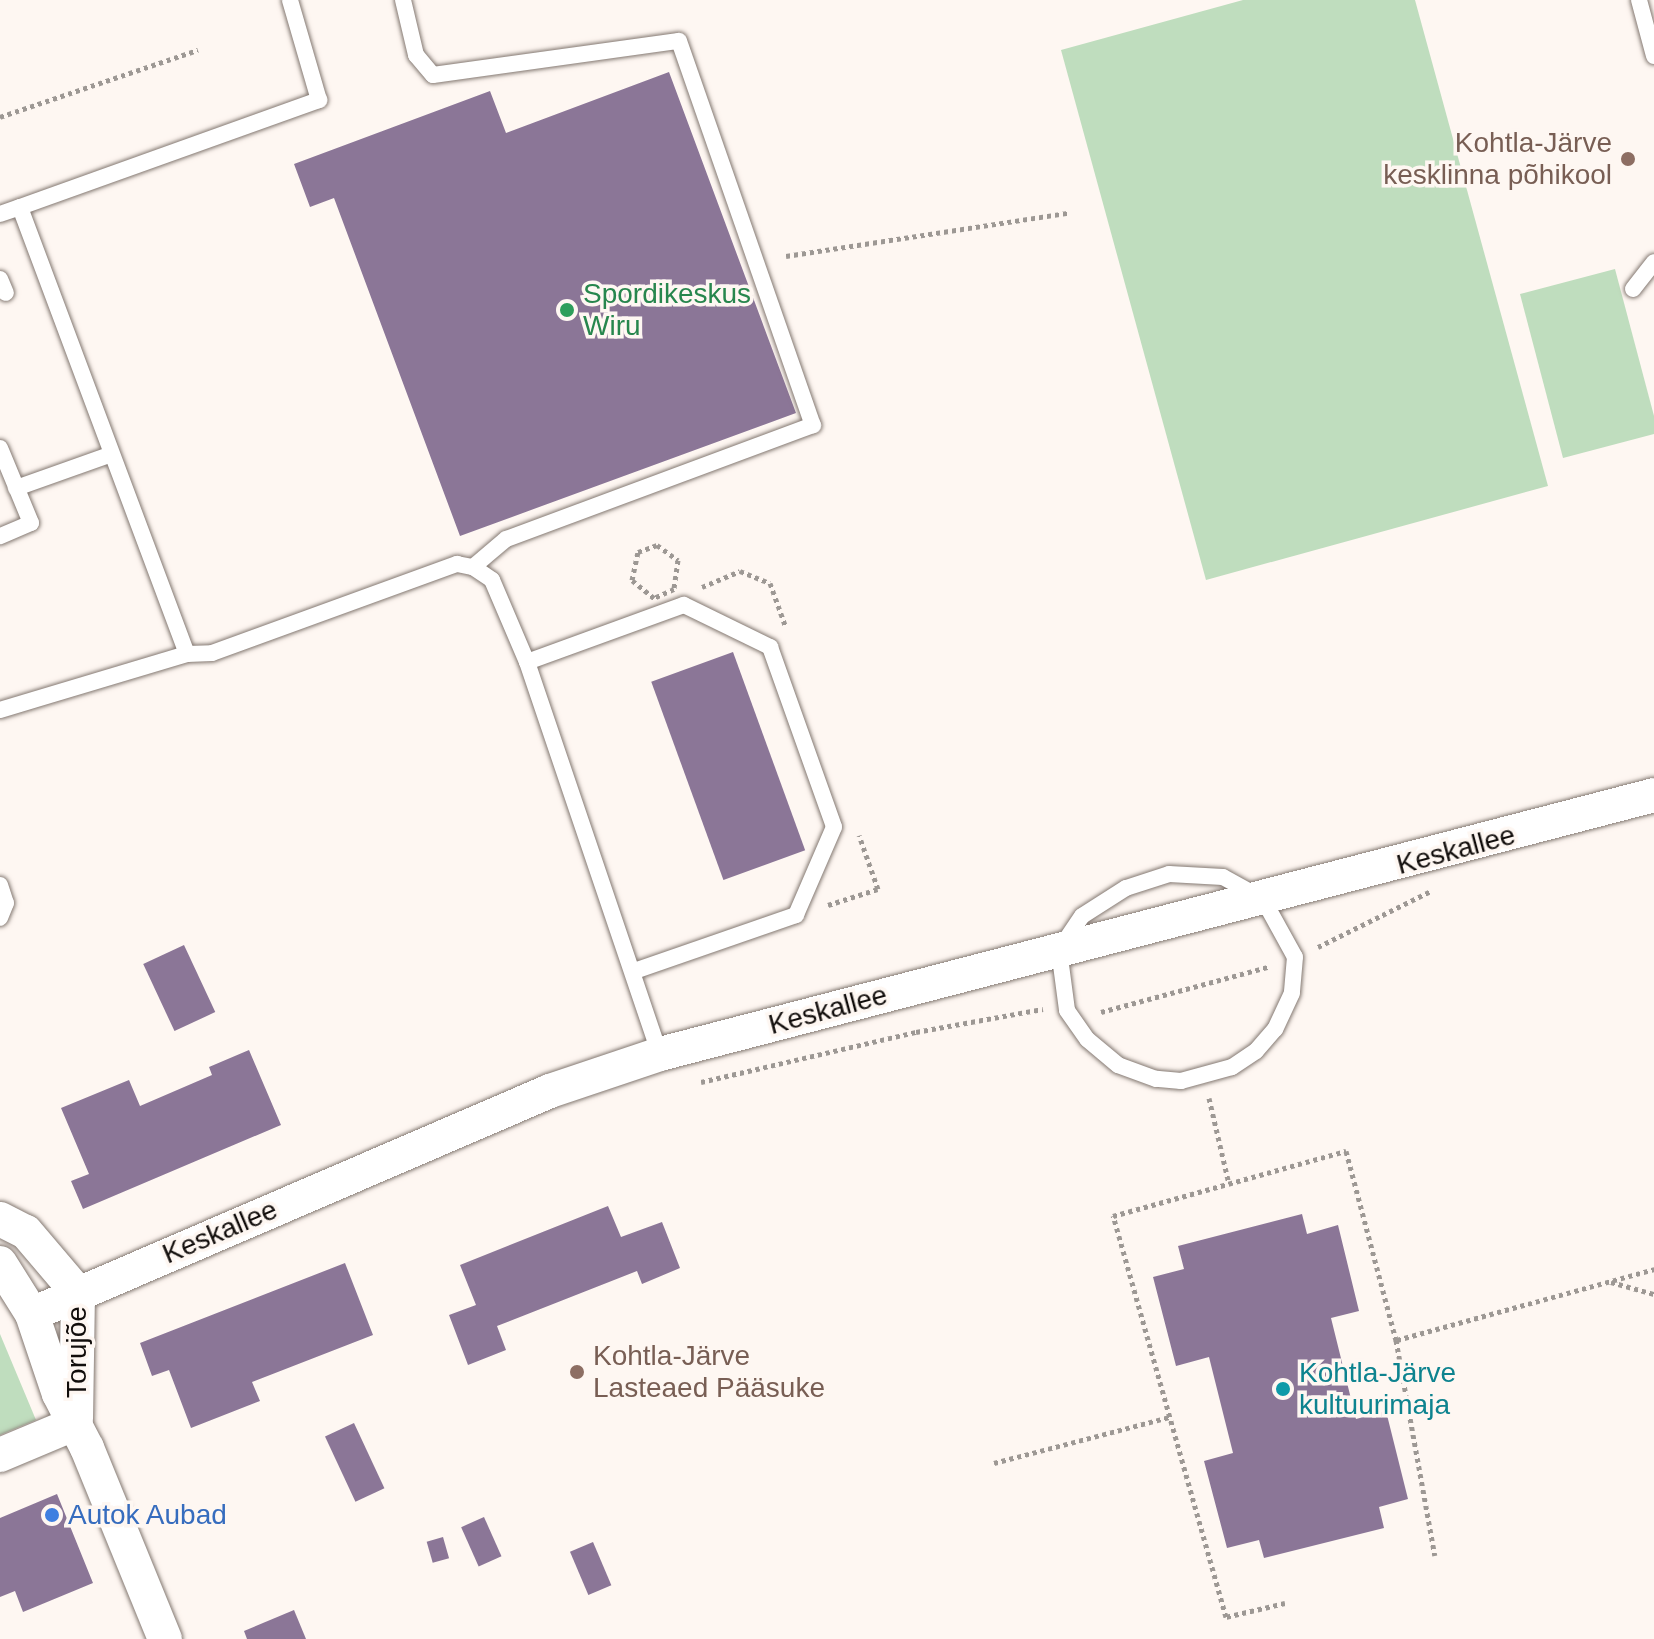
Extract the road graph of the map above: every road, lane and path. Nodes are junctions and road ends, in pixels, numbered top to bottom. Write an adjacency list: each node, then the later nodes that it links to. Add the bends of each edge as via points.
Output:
1 (290, 0): 7 (lane, via 319,100)
2 (403, 0): 17 (lane, via 416,55 433,75 679,41 813,425 506,539)
3 (1639, 0): 5 (lane)
4 (198, 50): 6 (path)
5 (1654, 56)
6 (0, 117)
7 (20, 207): 9 (lane); 14 (lane)
8 (1068, 213): 10 (path)
9 (0, 214)
10 (786, 256)
11 (1654, 262): 12 (lane)
12 (1633, 289)
13 (0, 448): 15 (lane)
14 (109, 455): 15 (lane); 19 (lane)
15 (16, 488): 16 (lane, via 31,523)
16 (0, 536)
17 (473, 567): 19 (lane, via 436,569 212,653); 20 (lane, via 492,580)
18 (674, 589): 18 (path, via 654,598 632,580 638,552 657,545 678,560)
19 (187, 654): 21 (lane)
20 (527, 662): 29 (lane); 29 (lane, via 684,605 770,647 834,827 796,915)
21 (0, 710)
22 (1654, 795): 25 (street, Keskallee)
23 (0, 885): 26 (lane, via 6,903)
24 (1433, 890): 28 (path)
25 (1263, 899): 27 (street, Keskallee); 27 (lane, via 1223,877 1169,874 1126,888 1082,916); 28 (lane)
26 (0, 918)
27 (1059, 950): 30 (lane); 31 (street, Keskallee)
28 (1295, 957): 30 (path, via 1106,1012); 32 (lane, via 1292,993 1275,1029 1256,1051)
29 (634, 971): 31 (lane)
30 (1067, 1010): 32 (lane, via 1087,1039 1118,1065 1156,1079); 33 (path, via 1045,1008 916,1032)
31 (660, 1054): 39 (street, Keskallee, via 550,1091)
32 (1205, 1078): 34 (path)
33 (685, 1086)
34 (1229, 1184): 42 (path, via 1346,1151); 43 (path, via 1113,1216)
35 (0, 1219): 39 (street, Torujõe, via 26,1232)
36 (0, 1263): 41 (street, Torujõe)
37 (1654, 1269): 38 (path)
38 (1610, 1282): 40 (path); 42 (path)
39 (78, 1293): 41 (street, Keskallee); 44 (street, Torujõe)
40 (1654, 1294)
41 (32, 1314): 44 (street, Torujõe, via 59,1394)
42 (1396, 1340): 47 (path)
43 (1169, 1417): 46 (path); 48 (path, via 1226,1617)
44 (76, 1423): 45 (street); 49 (street, Torujõe)
45 (0, 1455)
46 (994, 1463)
47 (1435, 1556)
48 (1285, 1603)
49 (165, 1639)

